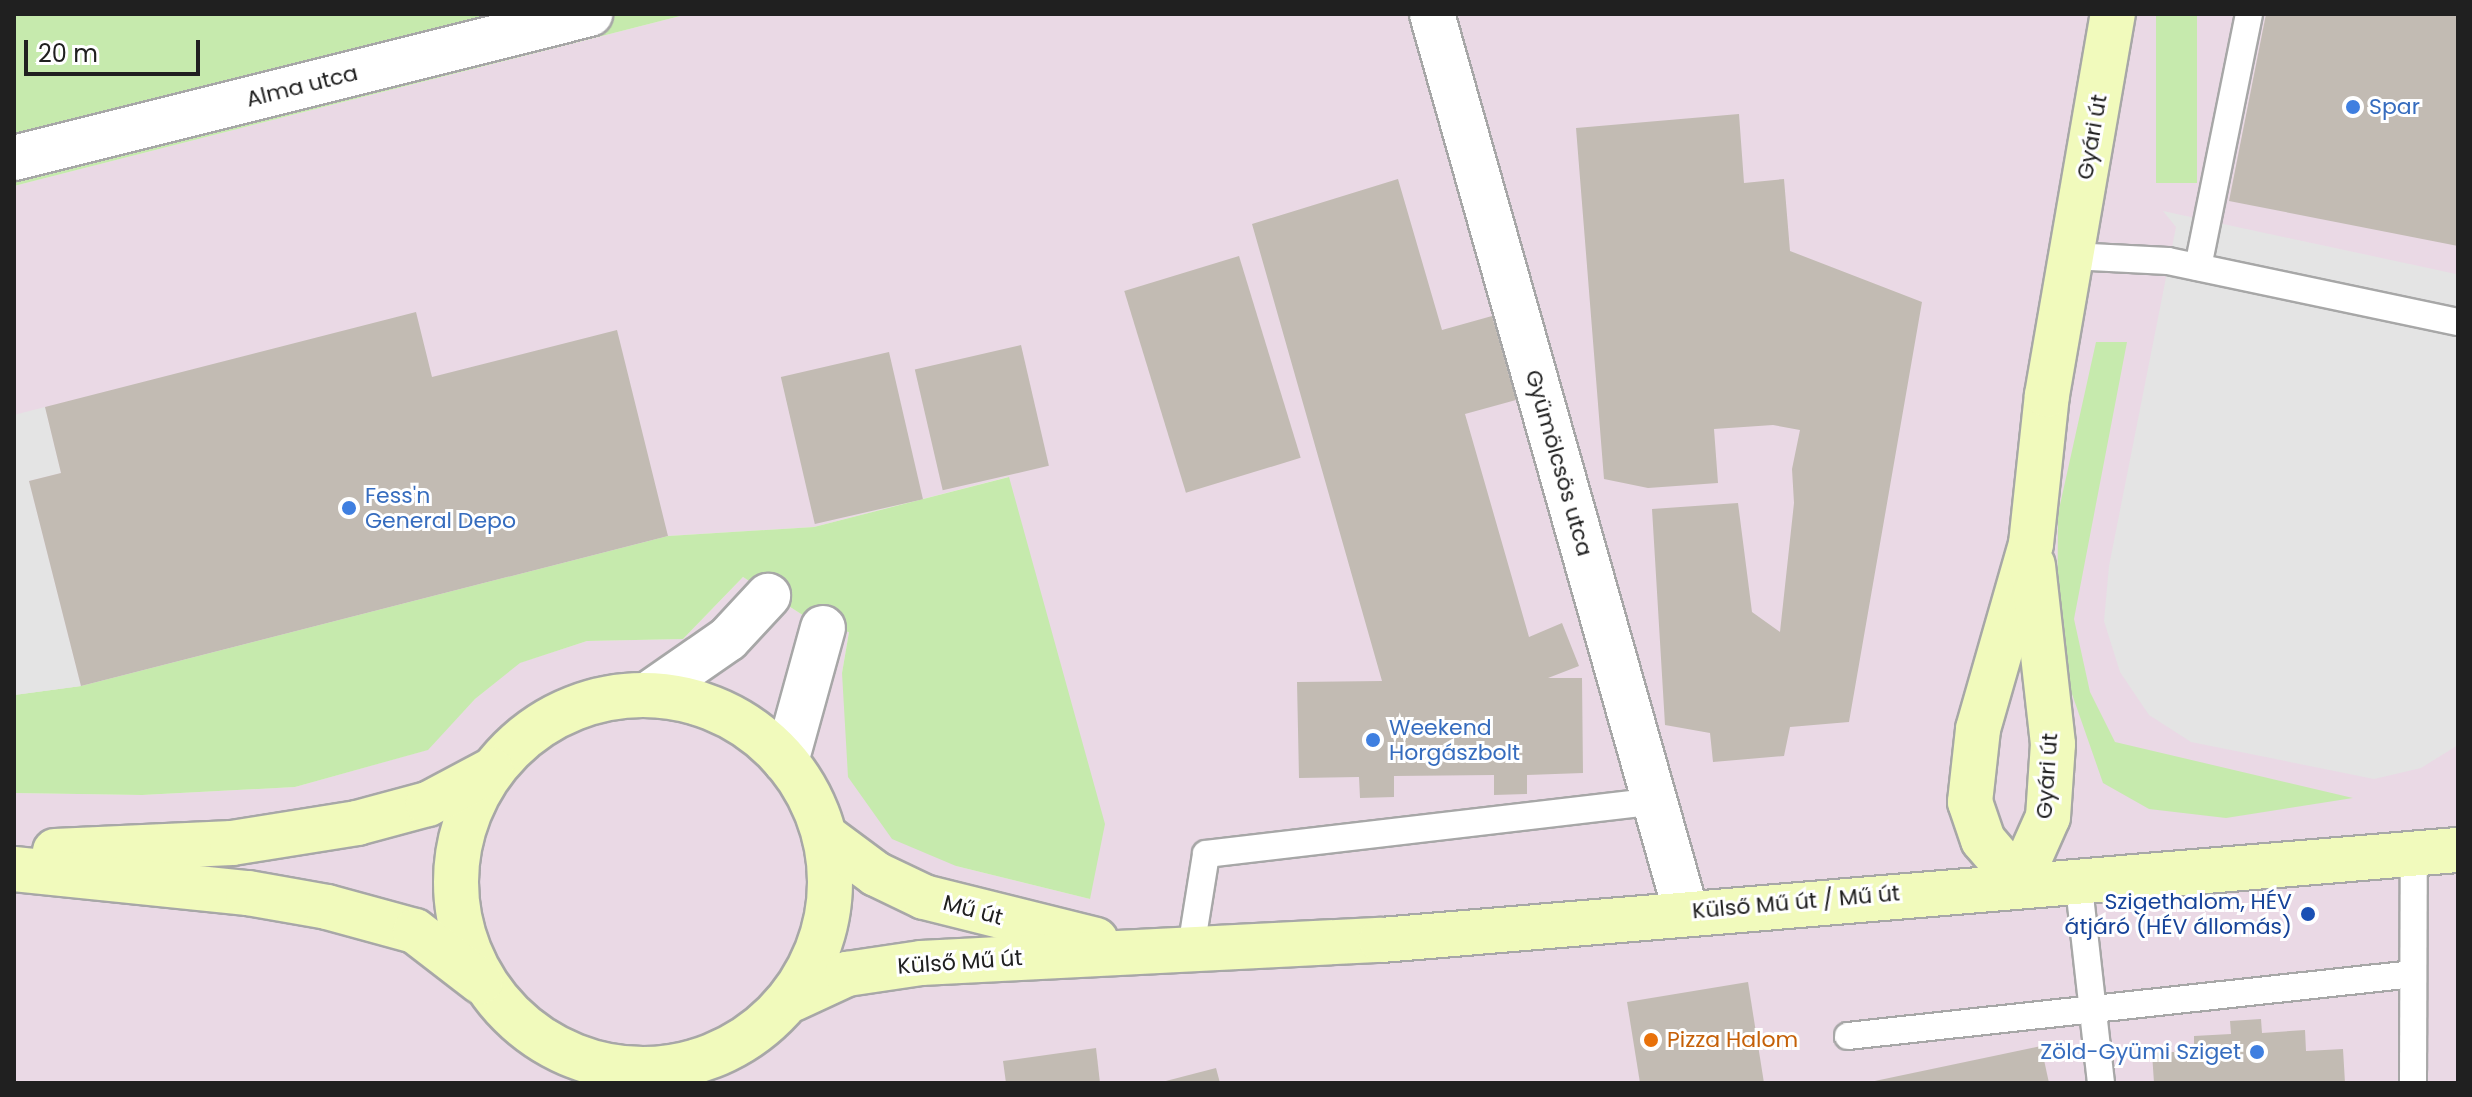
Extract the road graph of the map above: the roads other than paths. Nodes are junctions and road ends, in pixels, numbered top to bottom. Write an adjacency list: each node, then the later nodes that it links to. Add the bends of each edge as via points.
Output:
1 (590, 14): 5 (street, Alma utca)
2 (1432, 14): 15 (street, Gyümölcsös utca)
3 (2113, 14): 6 (street, Gyári út)
4 (2249, 14): 7 (lane)
5 (14, 158)
6 (2071, 256): 7 (lane); 9 (street, Gyári út, via 2047,395)
7 (2198, 267): 8 (lane)
8 (2458, 322)
9 (2031, 544): 22 (street, Gyári út, via 2053,744 2048,817); 22 (street, Gyári út, via 1978,729 1970,802 1983,840)
10 (768, 596): 12 (street, via 728,639)
11 (823, 628): 13 (street)
12 (650, 693): 13 (street, via 709,705 762,735); 14 (street, via 590,701 535,727)
13 (786, 762): 16 (street, via 803,781)
14 (492, 770): 18 (street, via 428,804 291,835 232,843); 27 (street, via 464,819 454,876 461,933)
15 (1655, 801): 23 (street, Gyümölcsös utca); 24 (lane, via 1206,854)
16 (826, 837): 25 (street, Mű út, via 876,874 924,897); 28 (street, via 830,901 813,962)
17 (2458, 850): 19 (street, Külső Mű út / Mű út)
18 (14, 853)
19 (2414, 853): 21 (street, Külső Mű út / Mű út); 26 (lane)
20 (14, 869): 27 (street, via 248,893 327,907 415,931)
21 (2078, 878): 22 (street, Külső Mű út / Mű út); 29 (lane)
22 (2019, 882): 23 (street, Külső Mű út / Mű út)
23 (1686, 912): 24 (street, Külső Mű út / Mű út, via 1381,940)
24 (1191, 948): 25 (street, Külső Mű út / Mű út)
25 (1133, 949): 28 (street, Külső Mű út, via 876,968 847,974)
26 (2413, 974): 29 (lane); 35 (lane)
27 (484, 984): 31 (street, via 508,1015)
28 (793, 999): 32 (street)
29 (2093, 1009): 30 (lane); 34 (lane)
30 (1848, 1036)
31 (556, 1048): 32 (street, via 581,1061 628,1070); 33 (street)
32 (734, 1063)
33 (585, 1083)
34 (2101, 1083)
35 (2413, 1083)

